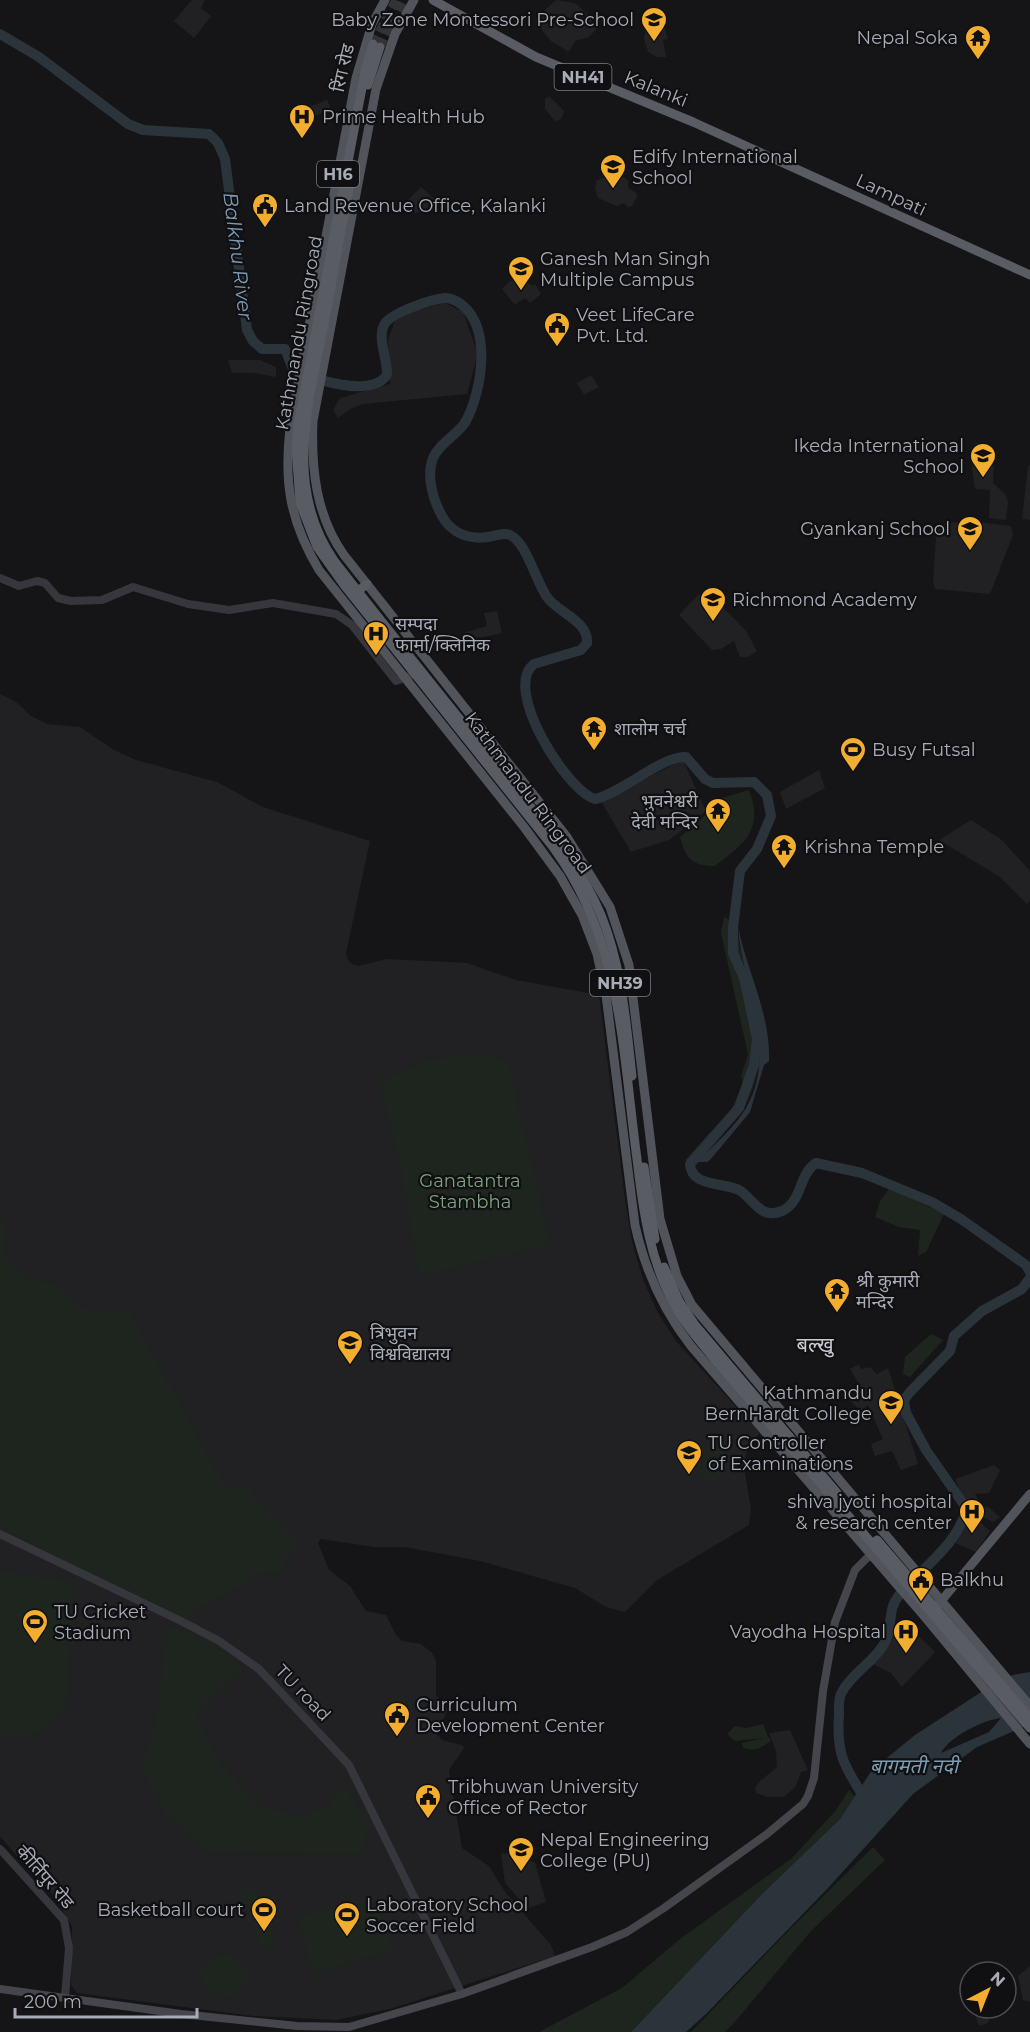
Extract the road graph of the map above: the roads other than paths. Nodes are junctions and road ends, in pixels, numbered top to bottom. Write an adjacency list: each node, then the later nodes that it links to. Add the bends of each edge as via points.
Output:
1 (385, 0): 7 (main road, रिंग रोड / H16, via 372,24 356,78 310,324)
2 (414, 0): 7 (main road, via 395,34 376,89)
3 (433, 0): 5 (highway, Kalanki / NH41, via 536,57)
4 (377, 45): 7 (highway, Kathmandu Ringroad / NH39, via 366,68)
5 (738, 144): 6 (highway, Lampati / NH41)
6 (1030, 275)
7 (318, 341): 8 (highway, Kathmandu Ringroad / NH39); 8 (main road)
8 (306, 403): 10 (main road, via 313,421 313,454 321,508 333,539); 11 (highway, Kathmandu Ringroad / NH39, via 296,448 300,503 317,547); 12 (main road, via 289,434 289,486 302,542 319,570)
9 (0, 578): 12 (street, via 19,586 45,583 58,598 72,601 102,600 133,587 188,604 229,610 273,603 336,614 352,625 396,681)
10 (367, 584): 11 (highway); 13 (main road, via 567,837 613,914 629,965 664,1237 692,1305)
11 (355, 594): 12 (highway, Kathmandu Ringroad / NH39); 14 (highway, Kathmandu Ringroad / NH39, via 553,836 577,869 600,914 623,999 656,1242 679,1301)
12 (411, 675): 14 (highway, Kathmandu Ringroad / NH39, via 564,862 595,919 614,988 648,1234 676,1308); 17 (main road, via 561,876 591,933 606,995 635,1225 660,1302 691,1346)
13 (727, 1347): 14 (highway); 17 (main road)
14 (717, 1356): 17 (highway, Kathmandu Ringroad / NH39)
15 (1030, 1494): 20 (main road)
16 (0, 1534): 28 (street, TU road, via 181,1621 259,1669 349,1766)
17 (879, 1547): 18 (highway, Kathmandu Ringroad / NH39); 18 (main road); 28 (main road, via 855,1570 835,1622 814,1778 803,1804 701,1882 627,1932)
18 (891, 1560): 19 (highway, Kathmandu Ringroad / NH39); 19 (main road)
19 (923, 1597): 20 (highway, Kathmandu Ringroad / NH39); 20 (main road); 21 (main road)
20 (936, 1607): 21 (highway, Kathmandu Ringroad / NH39); 21 (main road)
21 (970, 1652): 22 (main road); 23 (highway, Kathmandu Ringroad / NH39); 24 (highway, Kathmandu Ringroad / NH39); 25 (main road)
22 (1030, 1706)
23 (1030, 1718)
24 (1030, 1728)
25 (1030, 1744)
26 (0, 1849): 29 (street, कीर्तिपुर रोड, via 64,1920 69,1948)
27 (0, 1989): 29 (main road)
28 (462, 1994): 29 (main road, via 369,2023 326,2028 181,2014)
29 (65, 1997)

